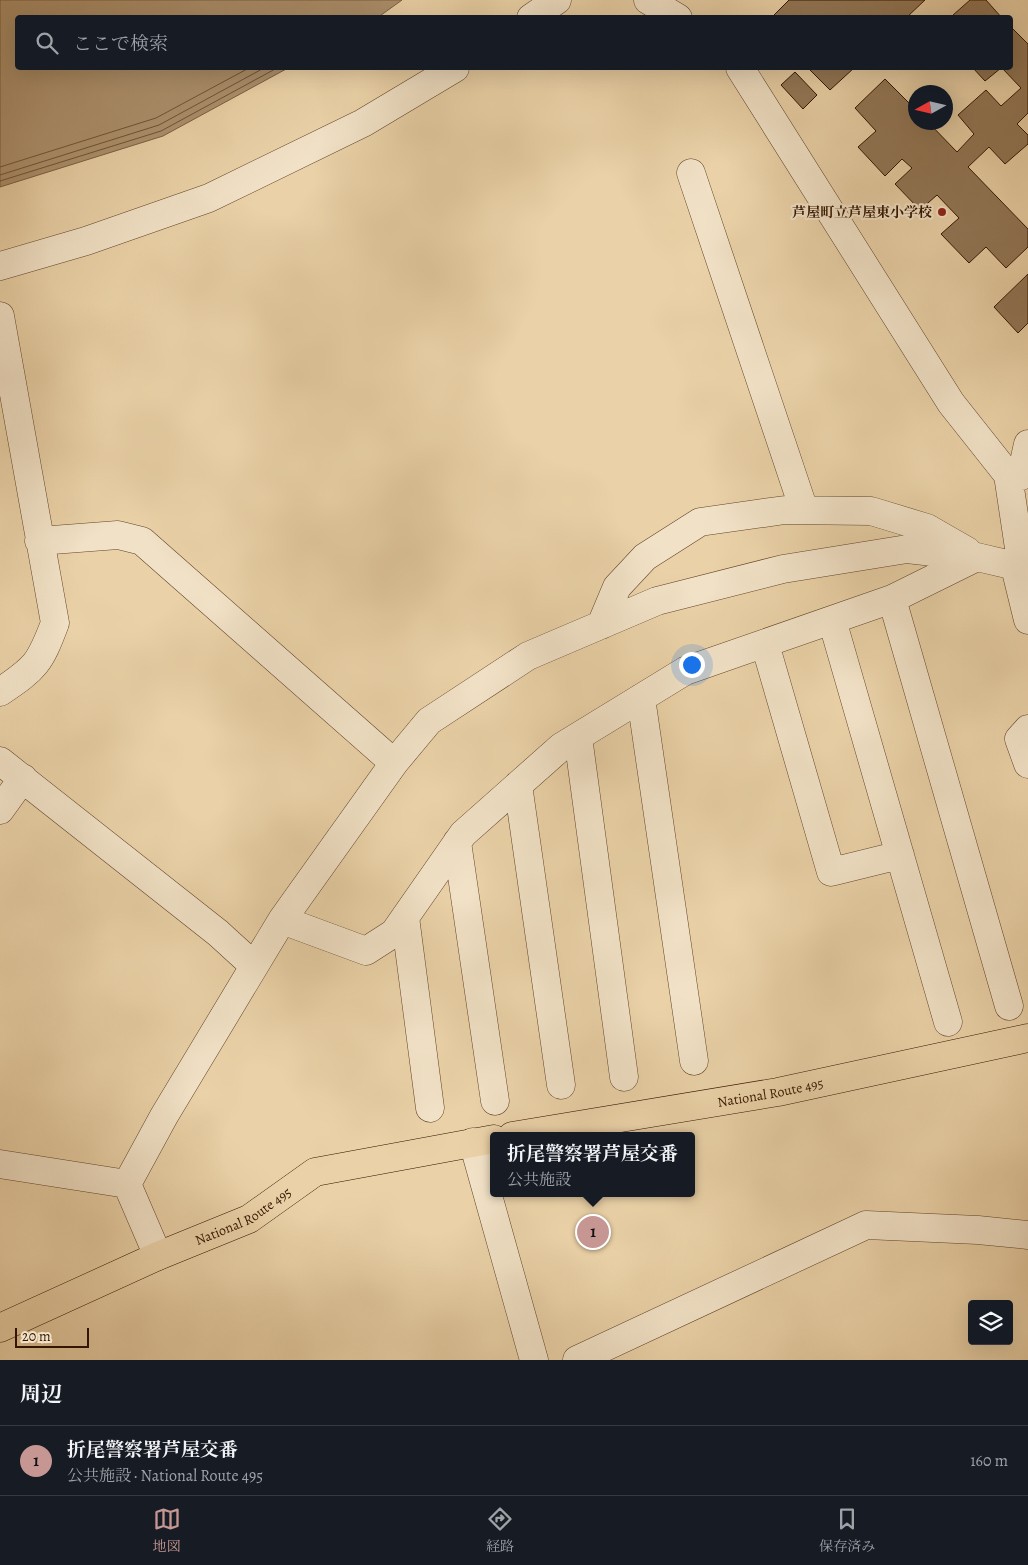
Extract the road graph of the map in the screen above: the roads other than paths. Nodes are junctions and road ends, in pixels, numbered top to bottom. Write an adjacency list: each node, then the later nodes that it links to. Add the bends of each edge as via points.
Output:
1 (557, 0): 3 (street)
2 (648, 0): 4 (street)
3 (535, 15)
4 (673, 15)
5 (452, 70): 8 (street, via 362,123 209,198 86,241)
6 (741, 70): 11 (street, via 952,403)
7 (691, 173): 12 (street)
8 (0, 266)
9 (0, 316): 13 (street)
10 (1028, 444): 11 (street)
11 (1019, 476): 15 (street)
12 (804, 510): 14 (street, via 871,511 927,528); 19 (street, via 700,522 645,557 617,587)
13 (39, 541): 21 (street, via 55,623 43,655 27,674); 26 (street, via 118,535 142,541)
14 (977, 557): 15 (street); 16 (street); 19 (street, via 907,548 783,569 657,601)
15 (1021, 568): 18 (street)
16 (892, 599): 17 (street); 36 (street)
17 (832, 620): 20 (street); 32 (street)
18 (1028, 620)
19 (601, 625): 26 (street, via 528,656 429,721)
20 (765, 644): 22 (street, via 685,671); 32 (street, via 831,872)
21 (0, 692)
22 (641, 698): 24 (street); 39 (street)
23 (1028, 729): 27 (street, via 1019,739)
24 (578, 737): 29 (street); 40 (street)
25 (0, 760): 28 (street)
26 (394, 763): 34 (street)
27 (1028, 764)
28 (24, 778): 30 (street); 35 (street, via 218,933)
29 (518, 785): 31 (street); 41 (street)
30 (0, 810)
31 (457, 842): 33 (street); 42 (street)
32 (900, 855): 37 (street)
33 (405, 917): 34 (street, via 394,933 366,950); 43 (street)
34 (282, 920): 35 (street)
35 (253, 965): 48 (street)
36 (1009, 1006)
37 (948, 1022)
38 (1028, 1038): 44 (highway, National Route 495, via 778,1092)
39 (694, 1061)
40 (624, 1077)
41 (561, 1085)
42 (495, 1102)
43 (430, 1108)
44 (536, 1132)
45 (484, 1140): 47 (street); 51 (highway, National Route 495, via 315,1172 249,1219)
46 (0, 1164): 48 (street)
47 (490, 1166)
48 (128, 1184): 51 (street)
49 (497, 1197): 53 (street)
50 (1028, 1234): 54 (street, via 866,1225)
51 (158, 1256): 52 (highway, National Route 495)
52 (0, 1328)
53 (534, 1360)
54 (577, 1360)

